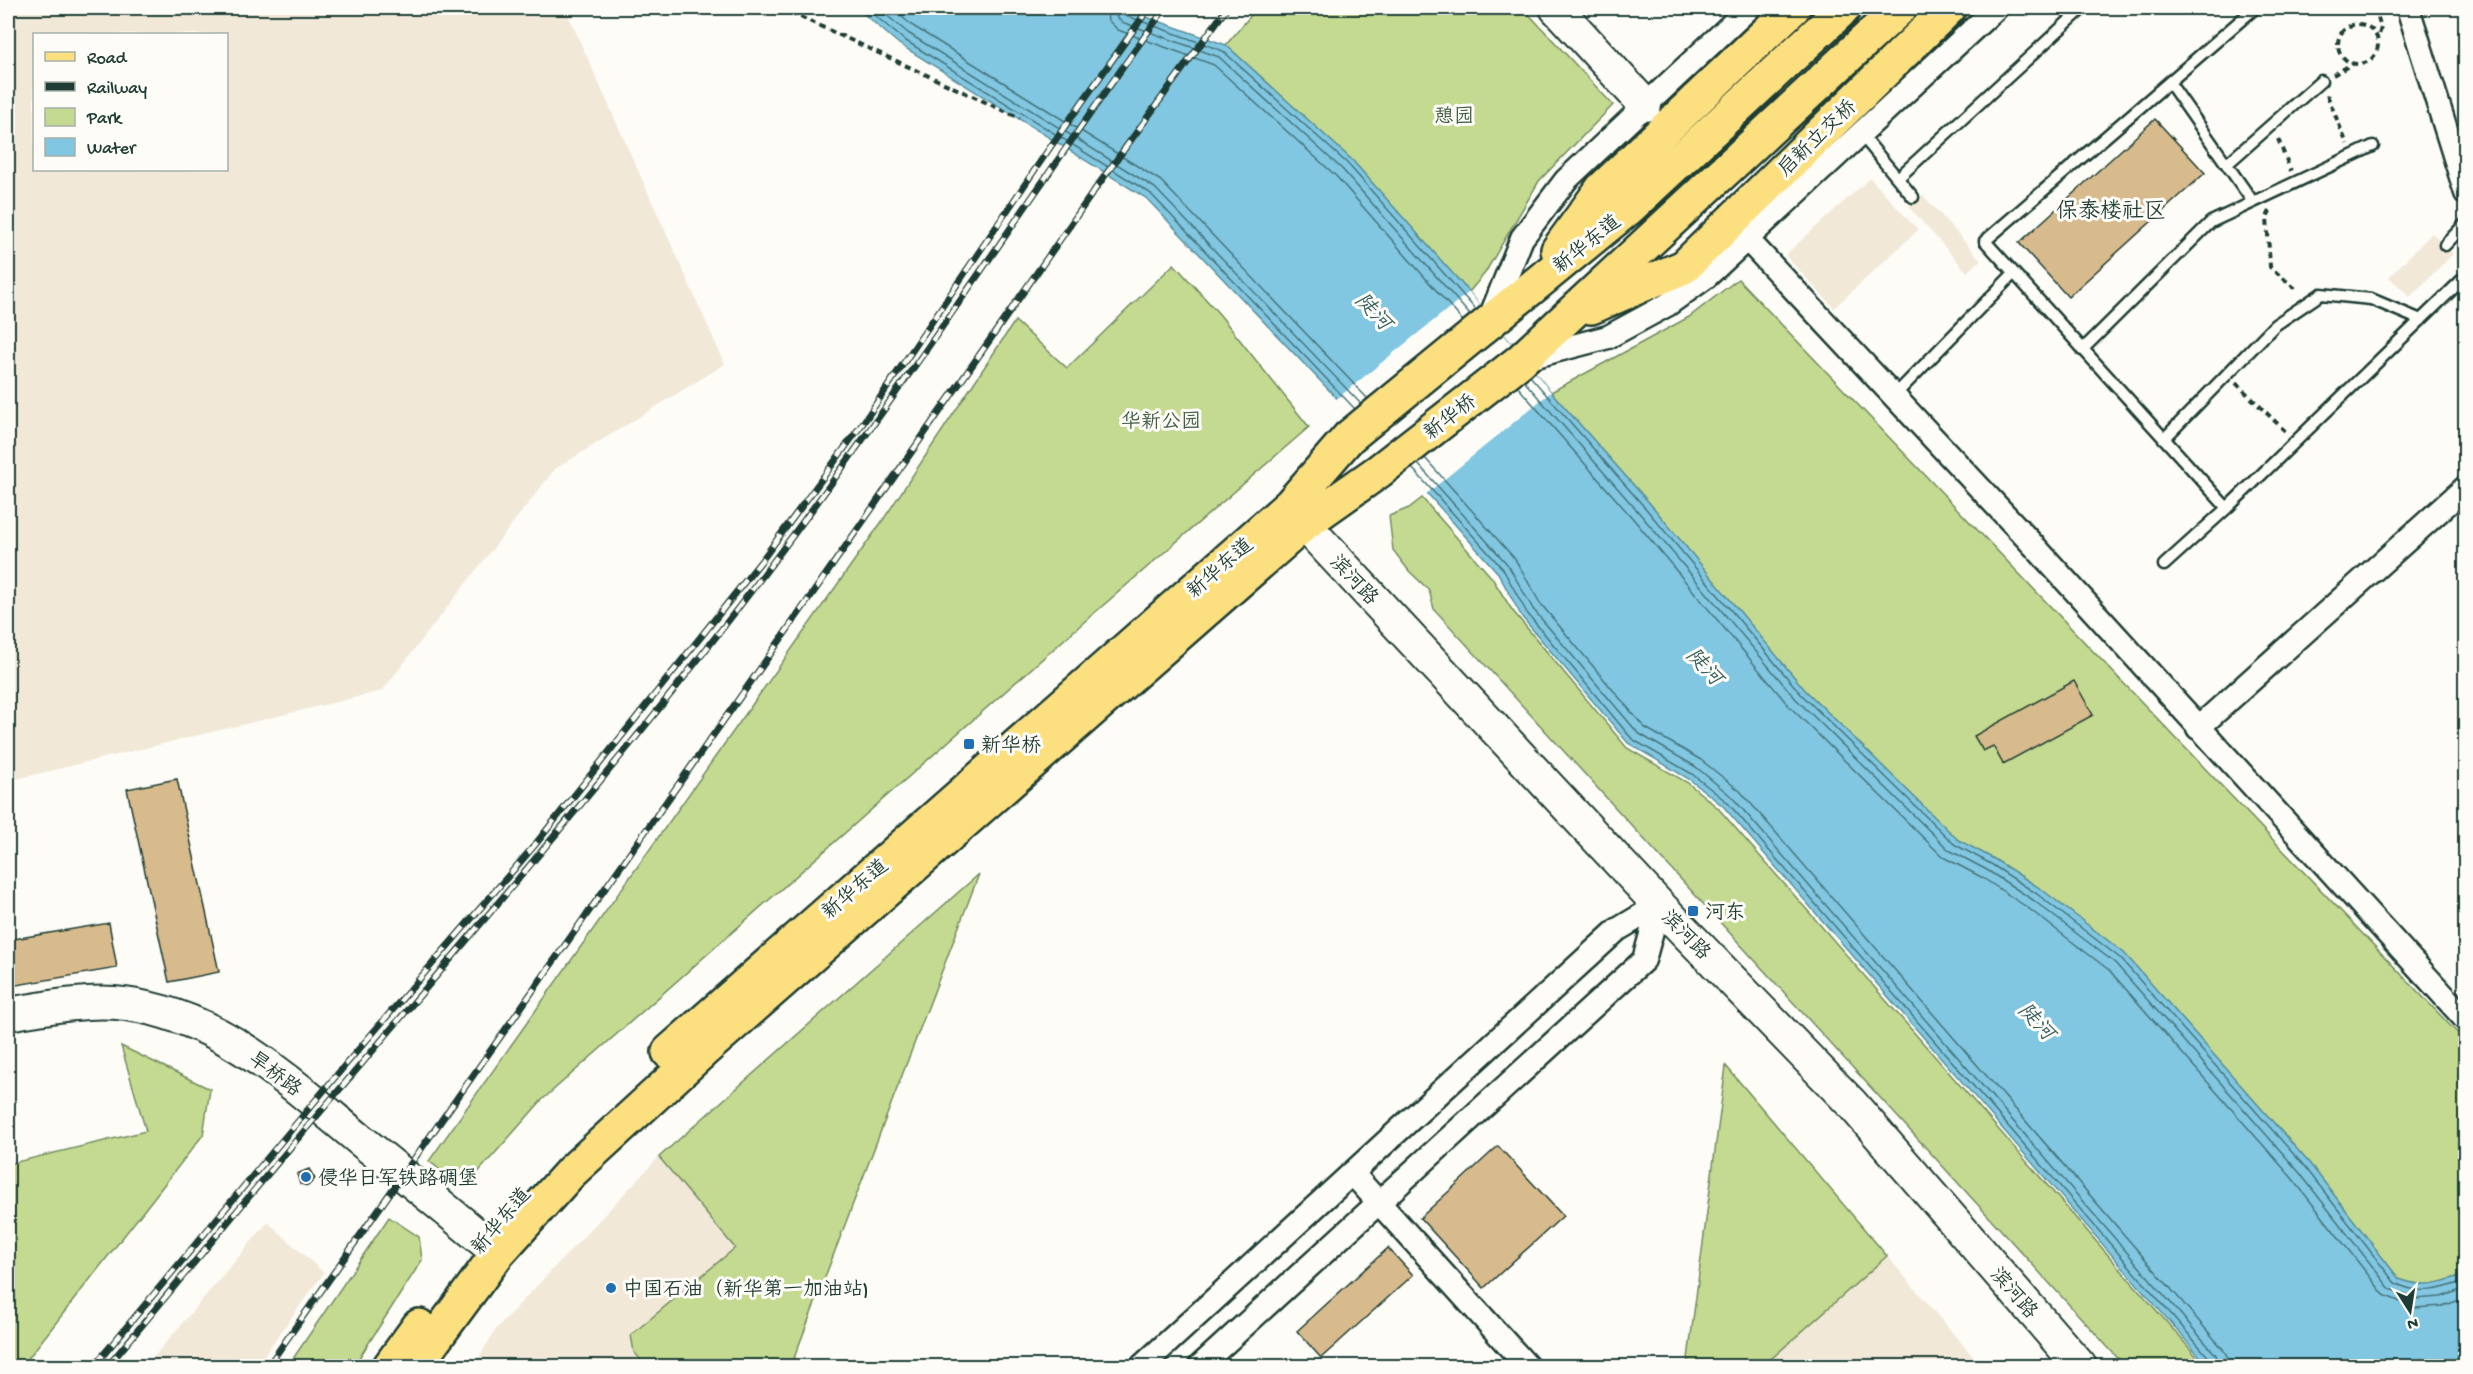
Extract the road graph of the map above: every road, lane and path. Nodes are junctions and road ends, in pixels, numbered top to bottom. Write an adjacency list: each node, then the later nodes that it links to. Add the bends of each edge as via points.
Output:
1 (782, 8): 18 (path)
2 (1556, 8): 17 (main road)
3 (1749, 8): 17 (street)
4 (1793, 8): 36 (main road, via 1602,189)
5 (1844, 8): 36 (main road, 新华东道, via 1629,208)
6 (1900, 8): 32 (main road, 启新立交桥)
7 (1949, 8): 38 (main road, 启新立交桥, via 1684,267)
8 (1996, 8): 20 (street)
9 (2083, 8): 24 (lane)
10 (2254, 8): 16 (lane)
11 (2375, 8): 13 (path, via 2381,28)
12 (2408, 8): 27 (street)
13 (2378, 40): 14 (path, via 2372,59); 14 (path, via 2372,29 2360,24 2342,31 2339,50)
14 (2353, 63): 15 (path)
15 (2321, 81): 19 (lane); 22 (path)
16 (2169, 82): 23 (lane); 34 (lane, via 1985,241)
17 (1645, 105): 40 (street, via 1566,180 1522,237)
18 (1020, 118)
19 (2272, 124): 23 (lane); 25 (path)
20 (1860, 133): 24 (lane); 31 (street)
21 (2373, 146): 22 (lane)
22 (2352, 156): 25 (lane)
23 (2226, 164): 29 (lane)
24 (1898, 178): 28 (lane)
25 (2295, 182): 26 (lane)
26 (2282, 189): 29 (lane); 37 (path, via 2267,217 2270,267)
27 (2466, 193)
28 (1913, 197)
29 (2253, 202): 41 (lane, via 2211,222)
30 (2466, 223): 33 (lane)
31 (1746, 238): 42 (street, via 1706,277 1658,310 1608,337); 44 (street)
32 (1652, 240): 38 (main road, 新华东道)
33 (2445, 245)
34 (2014, 273): 41 (lane); 44 (lane)
35 (2466, 276): 39 (lane)
36 (1532, 286): 40 (main road, 新华东道)
37 (2310, 301): 39 (lane, via 2321,294 2371,299); 43 (lane, via 2275,325)
38 (1568, 317): 42 (main road, 新华东道)
39 (2421, 320): 46 (lane)
40 (1487, 324): 50 (main road, 新华东道, via 1349,437)
41 (2082, 350): 45 (lane)
42 (1520, 361): 47 (main road, 新华桥)
43 (2226, 374): 45 (lane); 46 (path)
44 (1894, 396): 52 (street)
45 (2164, 439): 49 (lane)
46 (2295, 441): 49 (lane)
47 (1379, 471): 50 (main road, 新华东道)
48 (2466, 487): 52 (street)
49 (2226, 508): 51 (lane)
50 (1297, 515): 53 (main road, 滨河路); 58 (main road, 新华东道)
51 (2164, 565)
52 (2198, 728): 55 (street)
53 (1659, 905): 56 (street, via 1617,930); 57 (street, via 1644,960); 64 (main road, 滨河路, via 1852,1104)
54 (8, 1014): 58 (main road, 旱桥路, via 58,1005 124,1004 179,1016 216,1032 264,1060)
55 (2466, 1020)
56 (1352, 1173): 57 (street); 61 (street)
57 (1379, 1203): 62 (street); 63 (street)
58 (490, 1246): 59 (main road, 新华东道); 60 (main road, 新华东道)
59 (390, 1366)
60 (415, 1366)
61 (1142, 1366)
62 (1200, 1366)
63 (1527, 1366)
64 (2080, 1366)

